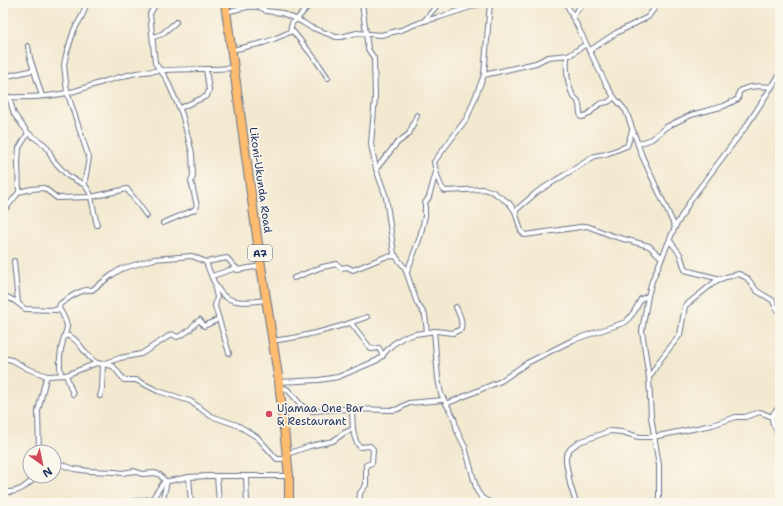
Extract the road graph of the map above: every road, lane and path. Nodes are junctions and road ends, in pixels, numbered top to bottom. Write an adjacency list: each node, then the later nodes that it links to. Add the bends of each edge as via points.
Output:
1 (84, 3): 34 (street, via 85,8 74,30 65,60)
2 (155, 3): 19 (street, via 150,14)
3 (225, 3): 12 (highway, Likoni-Ukunda Road / A7)
4 (312, 3): 14 (street)
5 (362, 3): 18 (street)
6 (439, 3): 15 (street)
7 (483, 3): 15 (street)
8 (490, 3): 30 (street)
9 (566, 3): 13 (street)
10 (582, 3): 13 (street)
11 (658, 3): 23 (street, via 648,17)
12 (226, 12): 14 (street, via 253,7 263,8); 22 (highway, Likoni-Ukunda Road / A7)
13 (572, 16): 20 (street)
14 (297, 20): 17 (street, via 292,23); 18 (street, via 336,37)
15 (424, 21): 18 (street, via 386,34)
16 (176, 22): 19 (street, via 162,34)
17 (291, 29): 22 (street, via 290,32 274,39); 32 (street)
18 (366, 34): 45 (street, via 368,50 374,58 375,98 371,144)
19 (153, 37): 28 (street, via 155,63)
20 (586, 44): 23 (street); 24 (street)
21 (28, 46): 27 (street)
22 (232, 50): 25 (highway, Likoni-Ukunda Road / A7)
23 (589, 50): 39 (street)
24 (567, 55): 30 (street, via 548,57 536,63); 39 (street, via 569,85 582,117 589,115 598,106 608,103)
25 (234, 68): 26 (street); 61 (highway, Likoni-Ukunda Road / A7)
26 (206, 69): 28 (street); 40 (street, via 209,90 207,96)
27 (34, 70): 31 (street); 36 (street)
28 (160, 70): 34 (street, via 113,78); 40 (street)
29 (780, 74): 33 (street)
30 (484, 75): 46 (street, via 467,118 434,162)
31 (3, 76): 35 (street)
32 (328, 78)
33 (772, 87): 44 (street, via 743,89 739,92 738,98 731,103 691,115 666,128 652,139); 55 (street, via 692,198)
34 (67, 92): 36 (street); 47 (street, via 89,157)
35 (3, 93)
36 (42, 96): 38 (street)
37 (3, 97): 38 (street)
38 (9, 97): 43 (street, via 14,114)
39 (614, 97): 42 (street, via 626,111)
40 (180, 108): 53 (street, via 191,148 191,180 197,207)
41 (417, 115): 45 (street, via 409,134)
42 (632, 130): 44 (street); 50 (street, via 626,146 595,156 537,192)
43 (28, 133): 47 (street, via 42,141 53,160 66,174); 48 (street, via 19,148)
44 (638, 144): 55 (street)
45 (376, 169): 57 (street, via 386,197 393,251)
46 (436, 172): 50 (street, via 444,191 490,190 510,202); 63 (street, via 425,203 420,237)
47 (85, 185): 49 (street)
48 (19, 192): 49 (street, via 44,188 57,198); 51 (street)
49 (91, 197): 52 (street, via 127,189); 54 (street)
50 (515, 211): 58 (street, via 521,231 525,235 587,226 649,246)
51 (3, 212)
52 (147, 216)
53 (163, 223)
54 (97, 224)
55 (675, 227): 56 (street)
56 (670, 241): 58 (street); 66 (street, via 680,254 685,270)
57 (396, 256): 63 (street); 65 (street, via 385,257 353,270 334,264)
58 (662, 258): 69 (street)
59 (14, 261): 71 (street)
60 (206, 262): 62 (street, via 227,258); 64 (street); 73 (street, via 193,257 154,259 127,267 92,290 87,289 75,294 60,304)
61 (261, 266): 62 (street, via 238,270); 70 (highway, Likoni-Ukunda Road / A7)
62 (236, 268): 64 (street)
63 (407, 272): 79 (street, via 418,306 425,315)
64 (212, 276): 67 (street)
65 (294, 278)
66 (721, 279): 74 (street, via 735,274 744,275 757,291 772,300); 89 (street, via 685,306 680,335)
67 (215, 284): 70 (street, via 220,293 237,302); 76 (street, via 215,306)
68 (3, 295): 71 (street)
69 (648, 296): 89 (street, via 642,331); 94 (street, via 641,299 626,322 573,340 527,363 501,381)
70 (267, 300): 81 (highway, Likoni-Ukunda Road / A7)
71 (18, 303): 73 (street, via 25,309)
72 (456, 306): 78 (street, via 461,318 461,328 453,333)
73 (59, 308): 80 (street, via 67,324)
74 (780, 314)
75 (366, 317): 77 (street)
76 (219, 319): 82 (street); 85 (street, via 204,326 200,320 181,335 177,337 172,334 141,354)
77 (351, 323): 81 (street, via 305,337); 83 (street, via 371,349 379,348)
78 (434, 331): 79 (street); 93 (street, via 438,378)
79 (427, 332): 83 (street, via 398,340)
80 (66, 335): 85 (street, via 72,336 88,358); 86 (street, via 61,349)
81 (272, 341): 90 (highway, Likoni-Ukunda Road / A7)
82 (228, 353)
83 (383, 356): 90 (street, via 338,377)
84 (3, 358): 88 (street)
85 (101, 364): 87 (street); 92 (street); 102 (street, via 113,366 124,380 136,380 158,391 190,401 211,416 237,425 257,437 277,459)
86 (61, 375): 87 (street); 88 (street)
87 (66, 375): 91 (street)
88 (47, 376): 101 (street, via 38,411)
89 (649, 378): 99 (street)
90 (279, 385): 96 (street, via 289,390 308,410 315,412); 102 (highway, Likoni-Ukunda Road / A7)
91 (73, 394)
92 (100, 396)
93 (443, 400): 94 (street); 96 (street, via 409,403 394,410)
94 (446, 404): 119 (street, via 465,447 477,491 482,498)
95 (780, 407): 97 (street)
96 (352, 409): 98 (street)
97 (772, 417): 99 (street, via 760,412 745,417 736,416 712,425); 100 (street)
98 (353, 429): 102 (street, via 333,441 310,446); 118 (street, via 358,446 370,446 373,449 372,462 366,465 366,485 360,494)
99 (653, 436): 111 (street, via 639,437 610,431 579,442 570,449 566,462); 120 (street, via 659,465)
100 (780, 436)
101 (39, 444)
102 (287, 456): 106 (highway, Likoni-Ukunda Road / A7)
103 (62, 465): 108 (street, via 89,472 155,473)
104 (217, 476): 105 (street); 107 (street); 115 (street)
105 (246, 476): 106 (street); 116 (street)
106 (289, 476): 117 (highway, Likoni-Ukunda Road / A7)
107 (189, 477): 108 (street); 114 (street)
108 (166, 481): 112 (street, via 152,498); 113 (street)
109 (27, 484): 110 (street, via 18,491)
110 (3, 491)
111 (577, 502)
112 (123, 503)
113 (162, 503)
114 (191, 503)
115 (219, 503)
116 (247, 503)
117 (289, 503)
118 (359, 503)
119 (491, 503)
120 (659, 503)

